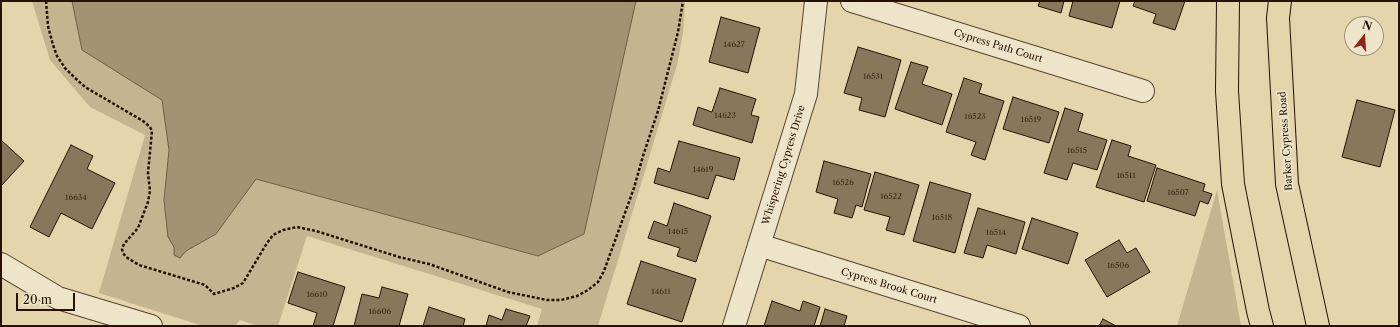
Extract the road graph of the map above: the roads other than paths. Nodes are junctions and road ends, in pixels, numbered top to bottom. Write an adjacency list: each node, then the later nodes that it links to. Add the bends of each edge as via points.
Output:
1 (816, 1): 6 (street, Whispering Cypress Drive, via 806,94)
2 (852, 1): 5 (street, Cypress Path Court)
3 (1228, 1): 11 (main road, via 1227,91 1233,184)
4 (1280, 1): 12 (main road, Barker Cypress Road, via 1278,18 1287,184)
5 (1144, 91)
6 (760, 245): 9 (street, Whispering Cypress Drive); 10 (street, Cypress Brook Court)
7 (1, 264): 8 (street, via 58,298)
8 (151, 326)
9 (734, 326)
10 (1020, 326)
11 (1262, 326)
12 (1318, 326)

